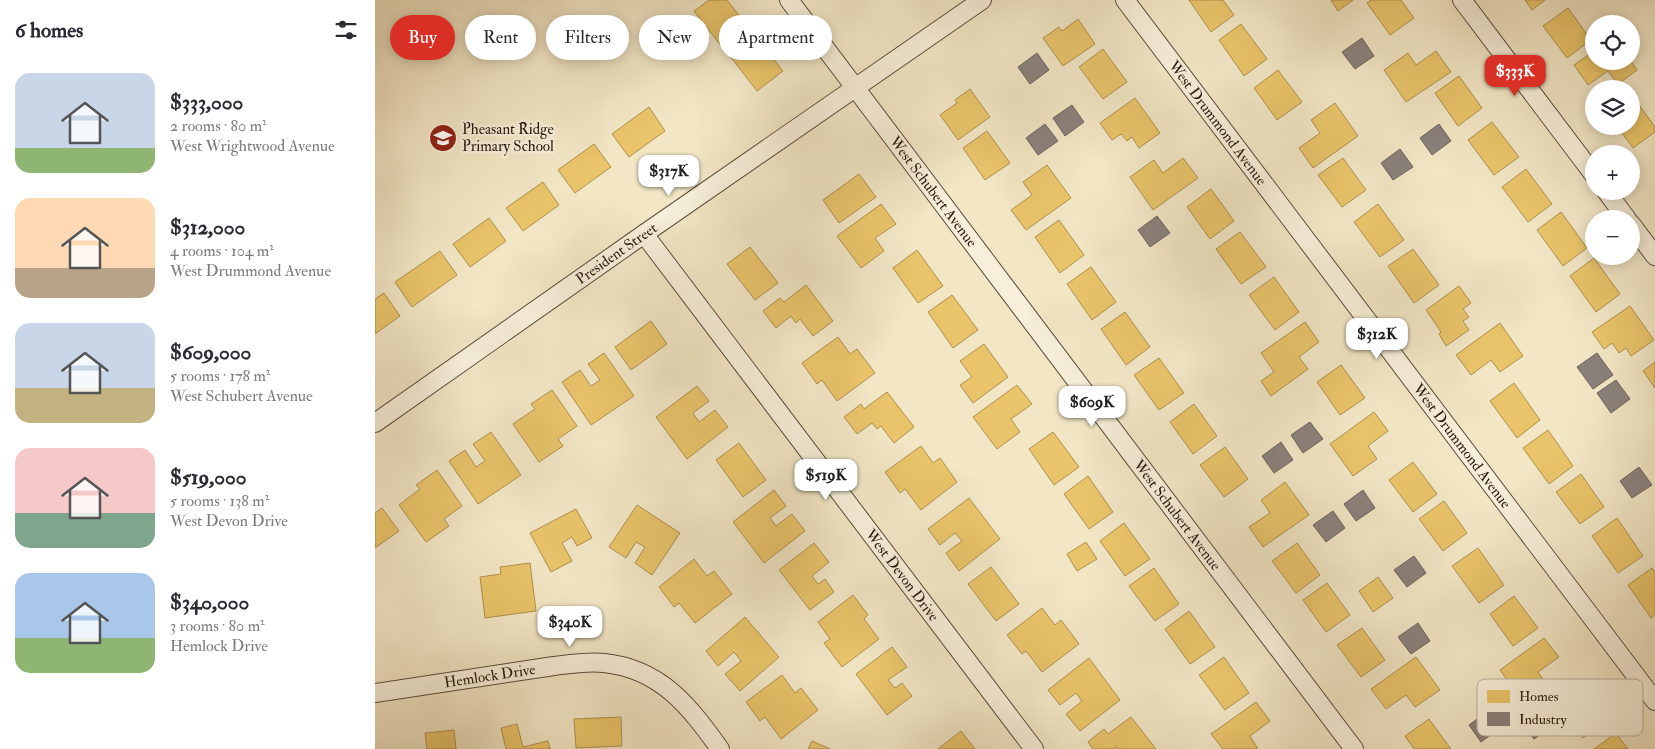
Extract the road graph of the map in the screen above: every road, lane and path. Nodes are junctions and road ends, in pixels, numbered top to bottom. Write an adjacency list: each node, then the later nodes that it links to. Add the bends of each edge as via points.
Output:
1 (789, 0): 5 (street, West Schubert Avenue)
2 (982, 0): 5 (street, President Street)
3 (1125, 0): 11 (street, West Drummond Avenue)
4 (1462, 0): 6 (street)
5 (857, 88): 7 (street, President Street); 17 (street, West Schubert Avenue)
6 (1585, 163)
7 (644, 234): 10 (street, President Street); 16 (street, West Devon Drive)
8 (1640, 236): 9 (street)
9 (1655, 256)
10 (375, 423)
11 (1638, 679)
12 (1643, 685): 14 (street, West Drummond Avenue)
13 (375, 693): 15 (street, Hemlock Drive, via 554,666 603,662 644,673 661,683 694,713)
14 (1655, 701)
15 (720, 749)
16 (1034, 749)
17 (1354, 749)

